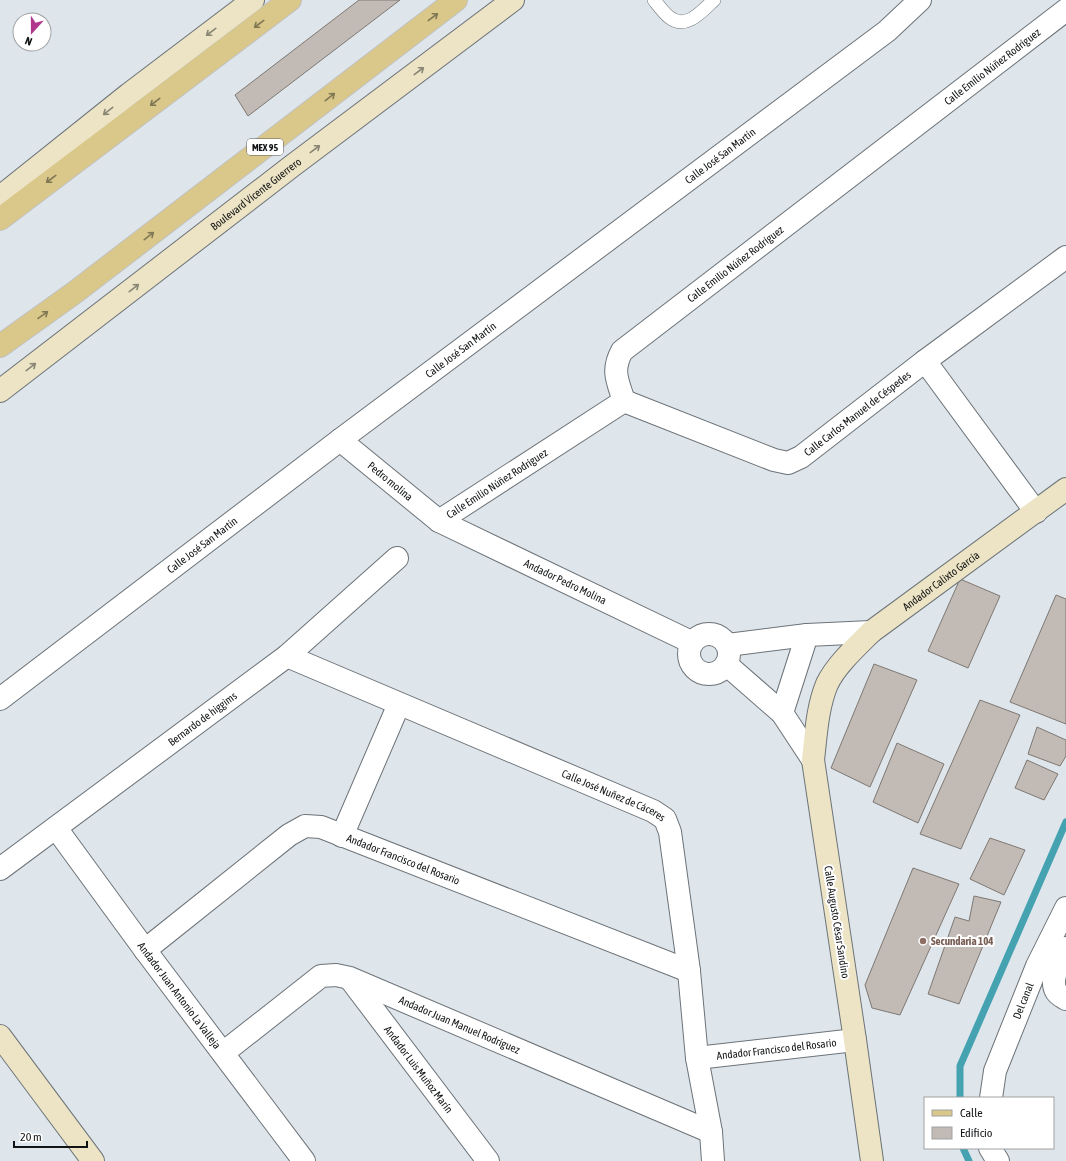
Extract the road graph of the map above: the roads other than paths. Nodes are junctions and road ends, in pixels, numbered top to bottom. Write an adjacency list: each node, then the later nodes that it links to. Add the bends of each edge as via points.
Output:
1 (253, 0): 9 (main road, one-way to 9, via 129,94)
2 (290, 0): 10 (main road, one-way to 10)
3 (456, 0): 12 (main road, MEX 95, one-way to 3, via 74,294)
4 (513, 0): 14 (main road, Boulevard Vicente Guerrero, one-way to 4)
5 (654, 0): 6 (lane, via 669,18 680,22 693,19)
6 (714, 0)
7 (920, 0): 16 (street, Calle José San Martín, via 887,31)
8 (1066, 11): 15 (street, Calle Emilio Núñez Rodríguez, via 622,351 617,361 616,374)
9 (0, 197)
10 (0, 219)
11 (1066, 258): 13 (street, Calle Carlos Manuel de Céspedes)
12 (0, 346)
13 (925, 361): 15 (street, Calle Carlos Manuel de Céspedes, via 801,457 788,463 774,460); 18 (street)
14 (0, 391)
15 (624, 401): 19 (street, Calle Emilio Núñez Rodríguez)
16 (340, 440): 19 (street, Pedro molina); 27 (street, Calle José San Martín)
17 (1066, 489): 18 (main road, Andador Calixto García)
18 (1036, 512): 21 (main road, Andador Calixto García)
19 (440, 522): 23 (street, Andador Pedro Molina)
20 (397, 558): 25 (street, Bernardo de higgims)
21 (871, 632): 22 (street); 26 (main road, Andador Calixto García, via 844,659)
22 (807, 635): 24 (street); 29 (street)
23 (691, 642): 24 (street, via 703,633 718,634); 24 (street, via 688,655 692,666 703,674 716,673)
24 (727, 655): 29 (street)
25 (287, 656): 28 (street, Calle José Nuñez de Cáceres); 31 (street, Bernardo de higgims)
26 (828, 683): 30 (main road, Calle Augusto César Sandino, via 817,720)
27 (0, 699)
28 (399, 704): 32 (street); 37 (street, Calle José Nuñez de Cáceres, via 653,811 665,819 670,832)
29 (782, 713): 30 (street)
30 (813, 760): 40 (main road, Calle Augusto César Sandino)
31 (56, 828): 33 (street, Bernardo de higgims); 36 (street, Andador Juan Antonio La Valleja)
32 (342, 836): 36 (street, Andador Francisco del Rosario, via 321,827 305,826 289,835); 37 (street, Andador Francisco del Rosario)
33 (0, 870)
34 (1066, 908): 44 (street, Del canal, via 1037,966 995,1071)
35 (1066, 948): 39 (street, via 1055,974 1054,985 1056,993)
36 (145, 950): 42 (street, Andador Juan Antonio La Valleja)
37 (689, 971): 43 (street, Calle José Nuñez de Cáceres)
38 (350, 978): 42 (street, Andador Juan Manuel Rodríguez, via 336,975 321,976); 45 (street, Andador Juan Manuel Rodríguez); 49 (street, Andador Luis Muñoz Marín)
39 (1066, 999)
40 (855, 1040): 43 (street, Andador Francisco del Rosario); 51 (main road, Calle Augusto César Sandino)
41 (2, 1043): 47 (main road)
42 (224, 1053): 48 (street, Andador Juan Antonio La Valleja)
43 (697, 1058): 45 (street, Calle José Nuñez de Cáceres)
44 (991, 1097)
45 (711, 1132): 50 (street, Calle José Nuñez de Cáceres)
46 (991, 1149): 52 (street)
47 (93, 1161)
48 (304, 1161)
49 (488, 1161)
50 (713, 1161)
51 (872, 1161)
52 (998, 1161)

